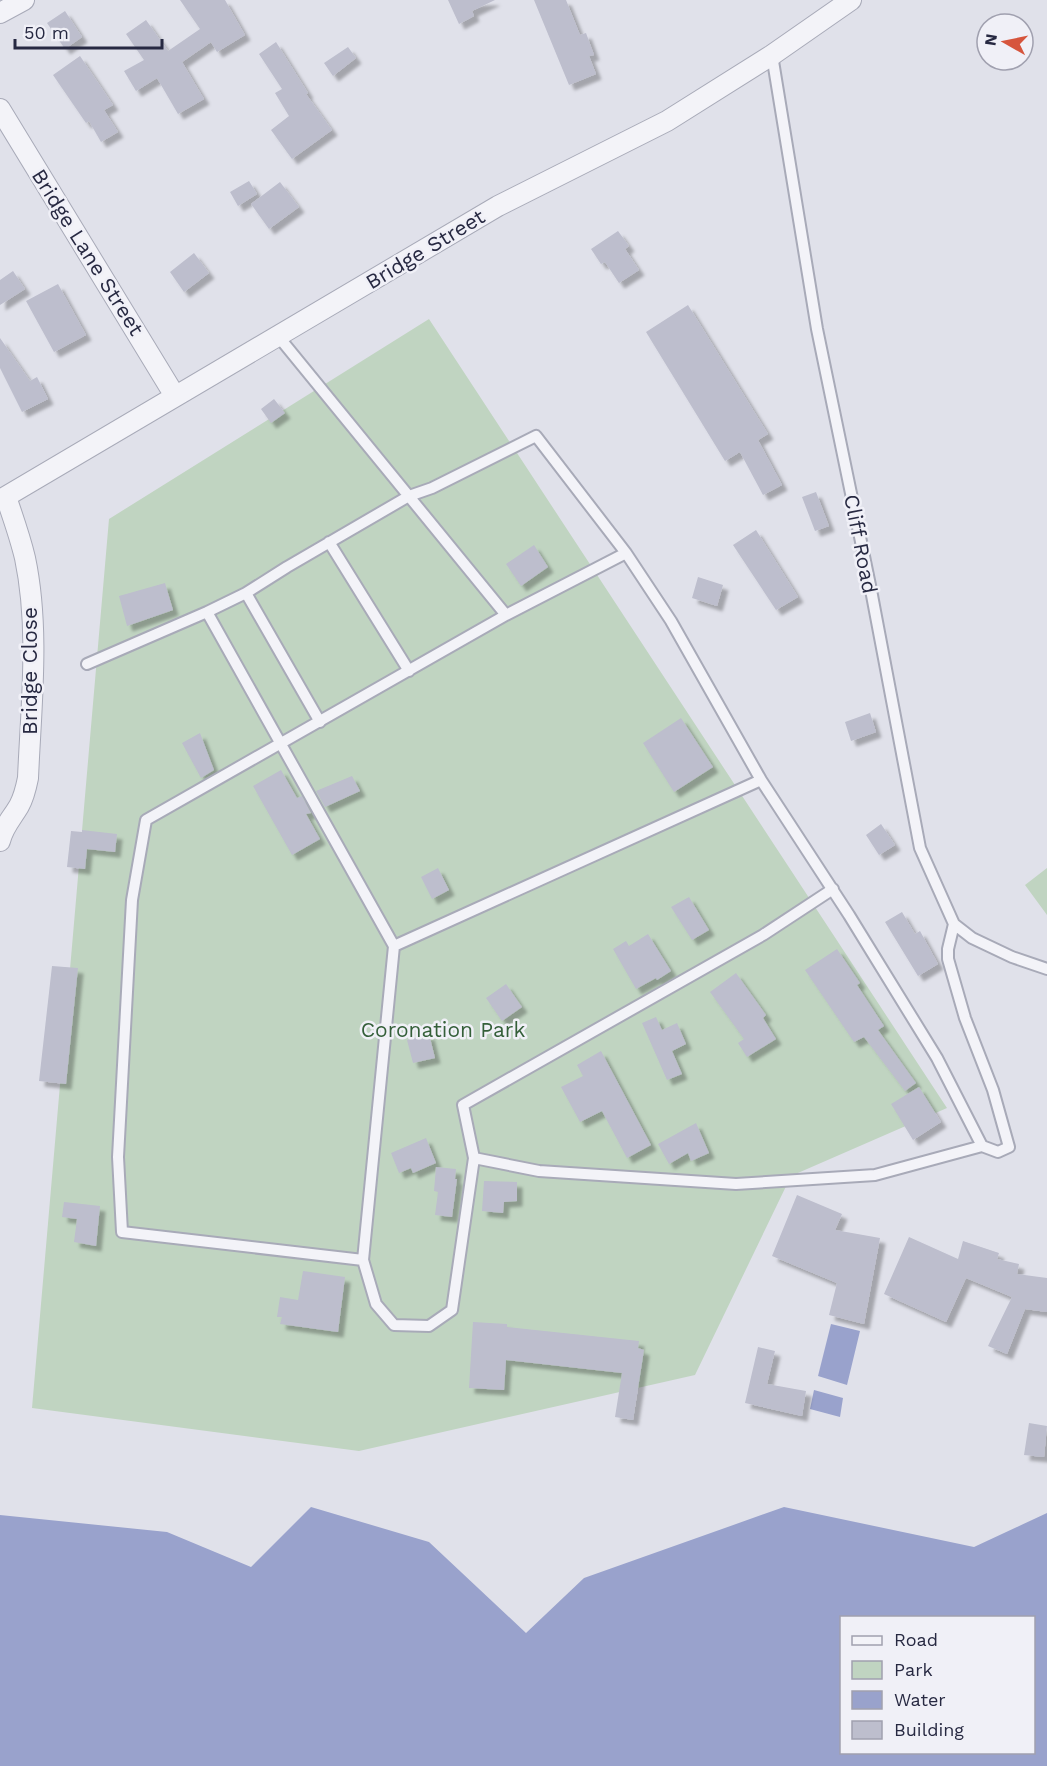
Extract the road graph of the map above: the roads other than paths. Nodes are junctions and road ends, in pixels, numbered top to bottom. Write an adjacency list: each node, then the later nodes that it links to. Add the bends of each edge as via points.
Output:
1 (24, 0): 3 (street)
2 (851, 0): 4 (street, Bridge Street)
3 (0, 13)
4 (772, 55): 6 (street, Bridge Street, via 667,121 498,206); 22 (lane, Cliff Road, via 818,329 920,848)
5 (0, 109): 7 (street, Bridge Lane Street)
6 (278, 336): 7 (street, Bridge Street); 8 (lane)
7 (175, 396): 9 (street, Bridge Street)
8 (409, 496): 10 (lane); 11 (lane, via 536,436); 14 (lane)
9 (3, 499): 20 (street, Bridge Close, via 25,560 32,668 27,786)
10 (329, 542): 12 (lane); 16 (lane)
11 (626, 553): 14 (lane); 19 (lane, via 671,621)
12 (246, 593): 13 (lane); 17 (lane)
13 (207, 612): 15 (lane); 18 (lane)
14 (506, 615): 16 (lane)
15 (87, 664)
16 (409, 671): 17 (lane)
17 (320, 722): 18 (lane)
18 (282, 744): 23 (lane); 27 (lane, via 146,820 131,911 117,1157 122,1232)
19 (761, 780): 21 (lane); 23 (lane)
20 (0, 841)
21 (833, 889): 25 (lane, via 937,1058); 26 (lane, via 763,935 463,1105)
22 (954, 924): 24 (lane, via 972,938); 25 (lane, via 948,958 1009,1147 998,1152)
23 (394, 946): 27 (lane)
24 (1047, 969)
25 (982, 1146): 26 (lane, via 875,1175 736,1184 539,1171)
26 (474, 1158): 27 (lane, via 452,1310 429,1326 394,1325 376,1304)
27 (363, 1260)

